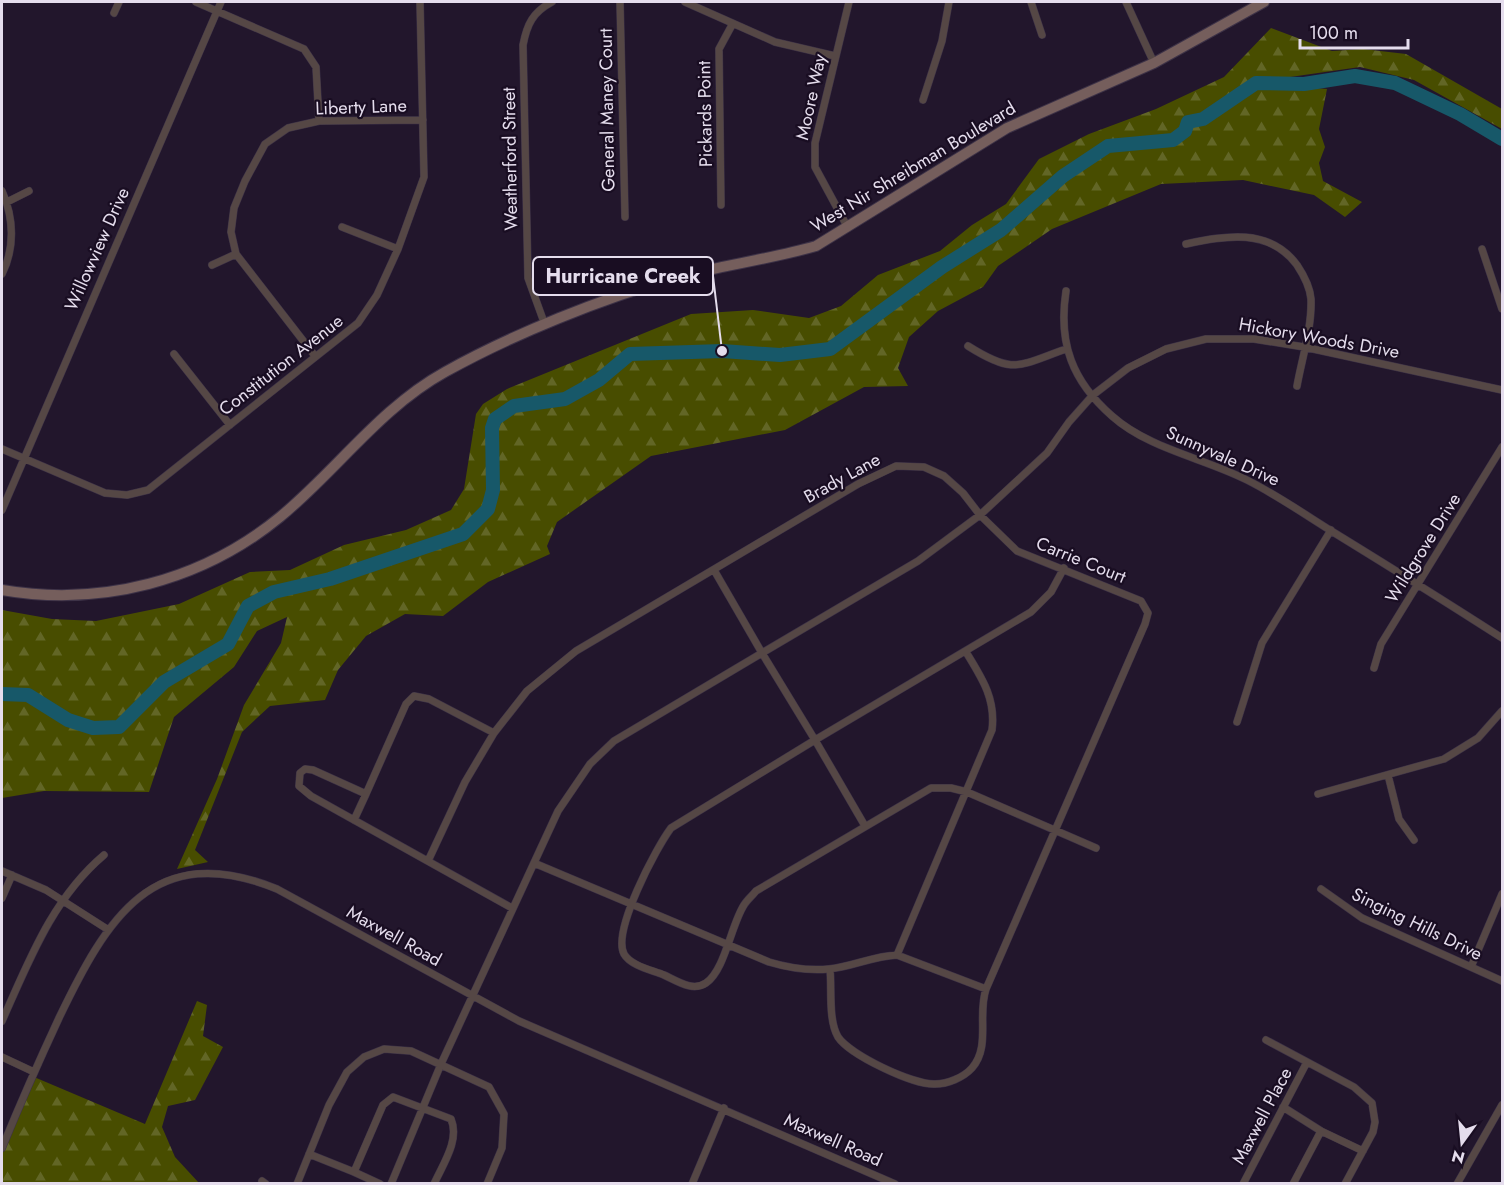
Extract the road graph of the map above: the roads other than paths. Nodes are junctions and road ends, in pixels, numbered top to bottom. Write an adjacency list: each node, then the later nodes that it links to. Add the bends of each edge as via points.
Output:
1 (119, 2): 14 (street)
2 (196, 2): 13 (street)
3 (221, 2): 13 (street, Willowview Drive)
4 (420, 2): 20 (street, Constitution Avenue)
5 (552, 2): 37 (street, Weatherford Street, via 536,10 526,28 523,45 528,278)
6 (620, 2): 26 (street, General Maney Court)
7 (685, 2): 15 (street)
8 (849, 2): 17 (street, Moore Way)
9 (949, 2): 19 (street, via 942,41)
10 (1031, 2): 16 (street)
11 (1126, 2): 18 (street)
12 (1264, 2): 18 (main road, West Nir Shreibman Boulevard)
13 (217, 10): 21 (street, via 304,49 316,68); 49 (street, Willowview Drive)
14 (114, 14)
15 (732, 25): 17 (street, via 775,42); 25 (street, Pickards Point, via 719,49)
16 (1042, 35)
17 (835, 56): 28 (street, Moore Way, via 815,143 815,166)
18 (1154, 63): 28 (main road, West Nir Shreibman Boulevard, via 1028,116)
19 (923, 100)
20 (423, 120): 21 (street, Liberty Lane); 30 (street, Constitution Avenue, via 424,177)
21 (319, 121): 32 (street, Liberty Lane, via 288,128 265,144 234,208 231,232)
22 (2, 191): 24 (street)
23 (29, 191): 24 (street)
24 (7, 202): 34 (street, via 12,229 9,259)
25 (721, 205)
26 (625, 217)
27 (342, 227): 30 (street)
28 (848, 228): 37 (main road, West Nir Shreibman Boulevard, via 816,246 678,277)
29 (1186, 244): 39 (street, via 1250,236 1286,254 1302,273 1311,296)
30 (398, 249): 42 (street, Constitution Avenue, via 377,295 358,323)
31 (1482, 249): 36 (street)
32 (236, 254): 33 (street); 42 (street, Liberty Lane)
33 (212, 265)
34 (2, 274)
35 (1066, 291): 40 (street, Sunnyvale Drive, via 1062,318)
36 (1503, 309)
37 (545, 326): 56 (main road, West Nir Shreibman Boulevard, via 444,373 407,397 280,517 233,549 181,576 114,592 58,596)
38 (969, 346): 40 (street, via 995,363 1009,366)
39 (1304, 347): 43 (street); 44 (street, Hickory Woods Drive); 45 (street, Hickory Woods Drive, via 1230,338 1187,343 1147,357)
40 (1066, 349): 45 (street, Sunnyvale Drive)
41 (174, 354): 46 (street)
42 (315, 356): 46 (street, Constitution Avenue)
43 (1297, 386)
44 (1503, 390)
45 (1093, 395): 51 (street, Hickory Woods Drive, via 1047,453); 52 (street, Sunnyvale Drive, via 1110,415 1142,436 1247,480)
46 (230, 424): 49 (street, Constitution Avenue, via 148,490 127,495 105,494)
47 (1502, 447): 55 (street, Wildgrove Drive)
48 (2, 450): 49 (street, Constitution Avenue)
49 (22, 458): 50 (street, Willowview Drive)
50 (2, 510)
51 (980, 515): 53 (street, Carrie Court, via 1017,551); 54 (street, Brady Lane, via 944,476 924,467 896,466 858,484); 59 (street, Hickory Woods Drive, via 918,561)
52 (1331, 530): 55 (street, Sunnyvale Drive); 62 (street, via 1262,643)
53 (1064, 568): 58 (street, via 1051,592 1031,612); 71 (street, Carrie Court, via 1147,606 1145,624)
54 (714, 570): 59 (street); 63 (street, Brady Lane, via 576,651 527,692)
55 (1418, 584): 57 (street, Sunnyvale Drive); 60 (street, Wildgrove Drive, via 1381,644)
56 (2, 590)
57 (1503, 638)
58 (966, 652): 64 (street); 66 (street, via 994,708 992,730)
59 (762, 653): 64 (street); 76 (street, Hickory Woods Drive, via 614,741 590,764 558,811)
60 (1374, 668)
61 (1503, 711): 65 (street, via 1463,749 1444,759)
62 (1237, 722)
63 (494, 733): 67 (street, via 429,699 414,696); 75 (street, Brady Lane, via 465,782)
64 (815, 741): 70 (street); 83 (street, via 671,828 658,845)
65 (1388, 775): 68 (street); 72 (street, via 1399,819)
66 (967, 792): 70 (street, via 931,788); 71 (street); 87 (street)
67 (366, 794): 69 (street); 69 (street, via 313,770 300,773 298,779 303,790)
68 (1318, 794)
69 (354, 820): 75 (street)
70 (865, 826): 86 (street, via 756,891 744,905)
71 (1056, 830): 73 (street); 91 (street)
72 (1414, 840)
73 (1096, 848)
74 (104, 855): 82 (street)
75 (428, 861): 84 (street)
76 (534, 863): 83 (street); 84 (street, Hickory Woods Drive)
77 (2, 871): 78 (street)
78 (12, 874): 81 (street); 82 (street)
79 (1321, 890): 88 (street, Singing Hills Drive, via 1362,918)
80 (1503, 894): 88 (street)
81 (2, 898)
82 (63, 899): 85 (street); 93 (street, via 44,930)
83 (633, 904): 86 (street); 86 (street, via 621,942 624,954 635,963 688,986 700,986 714,976)
84 (512, 908): 92 (street, Hickory Woods Drive)
85 (107, 929): 92 (street, Maxwell Road, via 130,903 161,884 194,875 236,875 277,889); 98 (street, Maxwell Road)
86 (727, 944): 89 (street, via 794,969)
87 (897, 955): 89 (street); 91 (street)
88 (1471, 967): 90 (street, Singing Hills Drive)
89 (830, 969): 91 (street, via 834,1027 844,1044 855,1053 933,1085 963,1075 979,1057)
90 (1503, 981)
91 (986, 989)
92 (472, 996): 97 (street, Hickory Woods Drive); 102 (street, Maxwell Road, via 519,1021)
93 (2, 1021)
94 (1266, 1040): 96 (street)
95 (2, 1057): 98 (street)
96 (1307, 1062): 101 (street, Maxwell Place); 105 (street, via 1354,1087 1372,1103 1375,1122)
97 (441, 1064): 100 (street, Hickory Woods Drive); 106 (street, via 411,1051 384,1048 364,1057 347,1072); 112 (street, via 489,1087 504,1114 502,1148)
98 (34, 1072): 104 (street, Maxwell Road)
99 (1503, 1105): 118 (street)
100 (423, 1107): 107 (street, via 393,1097 386,1100); 110 (street, Hickory Woods Drive); 111 (street, via 451,1119 456,1129)
101 (1283, 1107): 103 (street); 115 (street, Maxwell Place)
102 (724, 1108): 113 (street); 114 (street, Maxwell Road)
103 (1321, 1131): 105 (street); 116 (street)
104 (2, 1148)
105 (1363, 1151): 117 (street)
106 (309, 1154): 107 (street); 108 (street)
107 (354, 1172): 109 (street)
108 (297, 1184)
109 (380, 1184)
110 (391, 1184)
111 (434, 1184)
112 (487, 1184)
113 (692, 1184)
114 (895, 1184)
115 (1243, 1184)
116 (1293, 1184)
117 (1345, 1184)
118 (1457, 1184)

